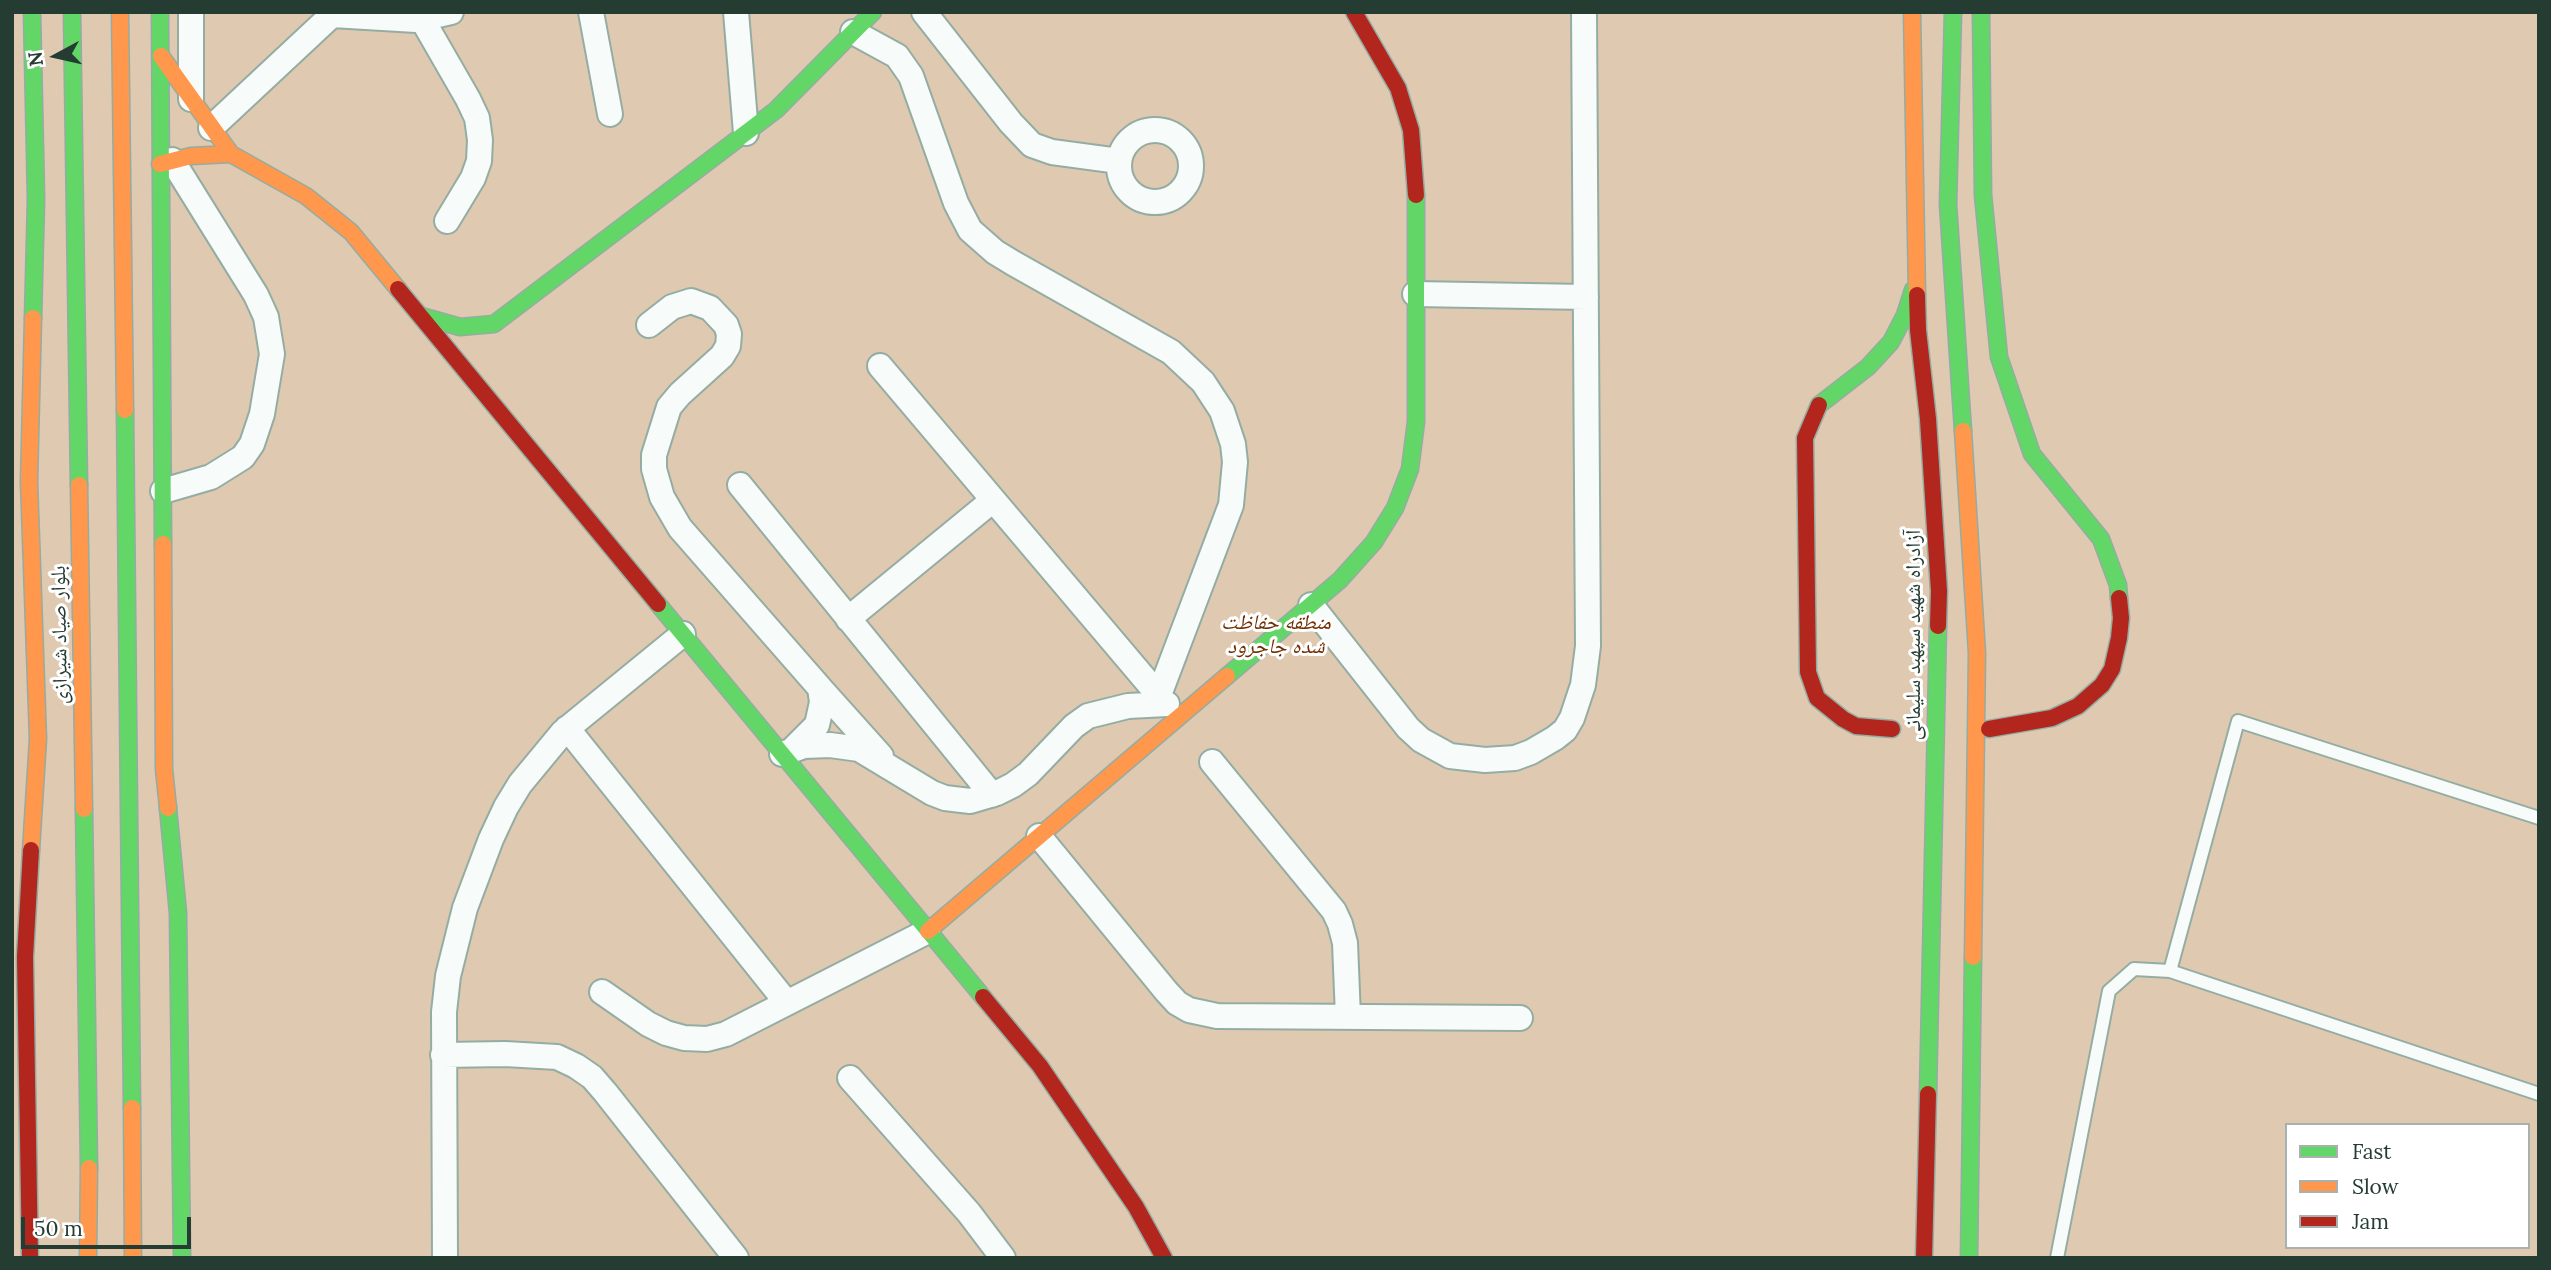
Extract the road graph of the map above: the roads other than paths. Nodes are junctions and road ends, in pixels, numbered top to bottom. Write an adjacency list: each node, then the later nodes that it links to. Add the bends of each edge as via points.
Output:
1 (32, 12): 20 (main road)
2 (72, 12): 43 (main road, بلوار صیاد شیرازی)
3 (120, 12): 49 (main road)
4 (160, 12): 19 (main road)
5 (191, 12): 21 (street)
6 (451, 12): 17 (street)
7 (591, 12): 23 (street)
8 (736, 12): 25 (street)
9 (873, 12): 18 (main road)
10 (925, 12): 28 (street, via 1032,145)
11 (1354, 12): 33 (main road, via 1394,79 1411,130)
12 (1584, 12): 34 (street)
13 (1912, 12): 32 (main road, آزادراه شهید سپهبد سلیمانی)
14 (1953, 12): 89 (main road, via 1948,204 1977,653)
15 (1981, 12): 59 (main road, via 1983,195 1999,357 2032,454 2101,539 2113,568 2121,618 2112,669 2078,706 2052,718)
16 (332, 14): 17 (street); 24 (street)
17 (422, 19): 31 (street, via 477,118 480,140 473,178)
18 (853, 32): 25 (main road, via 790,97); 56 (street, via 897,56 911,76 970,230 1013,263 1171,352 1203,382 1222,411 1235,462 1231,505)
19 (161, 56): 21 (main road); 29 (main road)
20 (33, 75): 22 (street, via 25,97); 30 (main road)
21 (191, 100): 24 (main road)
22 (12, 107)
23 (610, 114)
24 (211, 128): 27 (main road)
25 (746, 133): 36 (main road)
26 (12, 139): 30 (street, via 24,153)
27 (231, 154): 29 (main road); 35 (main road, via 329,211)
28 (1119, 161)
29 (166, 162): 45 (main road); 45 (street, via 256,295 266,317 272,354 262,414 243,457 211,477)
30 (36, 186): 40 (main road)
31 (447, 221)
32 (1917, 274): 58 (main road, via 1891,342 1868,367 1818,406 1805,438 1811,685 1817,698 1843,719 1856,726); 88 (main road, آزادراه شهید سپهبد سلیمانی, via 1939,591)
33 (1416, 294): 34 (street); 52 (main road, via 1416,422 1410,469 1395,508 1374,542)
34 (1586, 297): 52 (street, via 1588,646 1579,703 1564,730 1531,752 1501,760 1465,759 1436,749 1408,728)
35 (421, 316): 36 (main road, via 460,327); 39 (main road)
36 (494, 324): 39 (main road, via 483,354 482,374)
37 (649, 325): 55 (street, via 672,307 691,301 710,308 726,325 728,346 722,356 669,407 654,469 662,497 681,528)
38 (880, 366): 47 (street)
39 (489, 399): 54 (main road)
40 (31, 404): 41 (main road); 51 (main road)
41 (45, 424)
42 (65, 454): 43 (main road)
43 (79, 474): 46 (main road, بلوار صیاد شیرازی)
44 (740, 485): 53 (street)
45 (163, 491): 49 (main road)
46 (79, 499): 48 (main road); 75 (main road, بلوار صیاد شیرازی)
47 (993, 500): 53 (street); 56 (street)
48 (63, 517)
49 (145, 524): 76 (main road); 79 (main road, via 178,913)
50 (47, 536): 51 (main road)
51 (31, 554): 80 (main road, via 38,739 25,957)
52 (1311, 605): 56 (main road)
53 (848, 619): 63 (street)
54 (683, 634): 57 (street); 60 (main road)
55 (820, 688): 60 (street, via 817,726); 62 (street)
56 (1168, 706): 63 (street, via 1128,706 1088,716 1028,774); 65 (main road)
57 (567, 728): 69 (street); 72 (street, via 520,785 491,839 465,908 448,976)
58 (1892, 729)
59 (1989, 729)
60 (788, 751): 62 (street, via 846,747); 66 (main road)
61 (1212, 762): 70 (street, via 1334,911 1345,943)
62 (890, 766): 63 (street, via 945,798 970,801)
63 (992, 795)
64 (2539, 818): 67 (lane, via 2238,720)
65 (1039, 836): 66 (main road); 70 (street, via 1177,1003 1217,1016)
66 (928, 931): 69 (street); 87 (main road, via 1061,1096 1136,1207)
67 (2170, 971): 74 (lane); 90 (lane, via 2134,969 2109,991)
68 (602, 992): 69 (street, via 648,1024 684,1038 726,1034)
69 (787, 1003)
70 (1348, 1017): 71 (street)
71 (1520, 1018)
72 (443, 1055): 84 (street); 85 (street, via 557,1058 592,1077)
73 (850, 1077): 86 (street)
74 (2539, 1094)
75 (89, 1172): 76 (main road); 81 (main road, بلوار صیاد شیرازی)
76 (122, 1172): 77 (main road); 82 (main road)
77 (150, 1182)
78 (167, 1191): 79 (main road)
79 (183, 1201): 83 (main road)
80 (30, 1258)
81 (88, 1258)
82 (133, 1258)
83 (181, 1258)
84 (445, 1258)
85 (736, 1258)
86 (1003, 1258)
87 (1164, 1258)
88 (1924, 1258)
89 (1969, 1258)
90 (2057, 1258)

